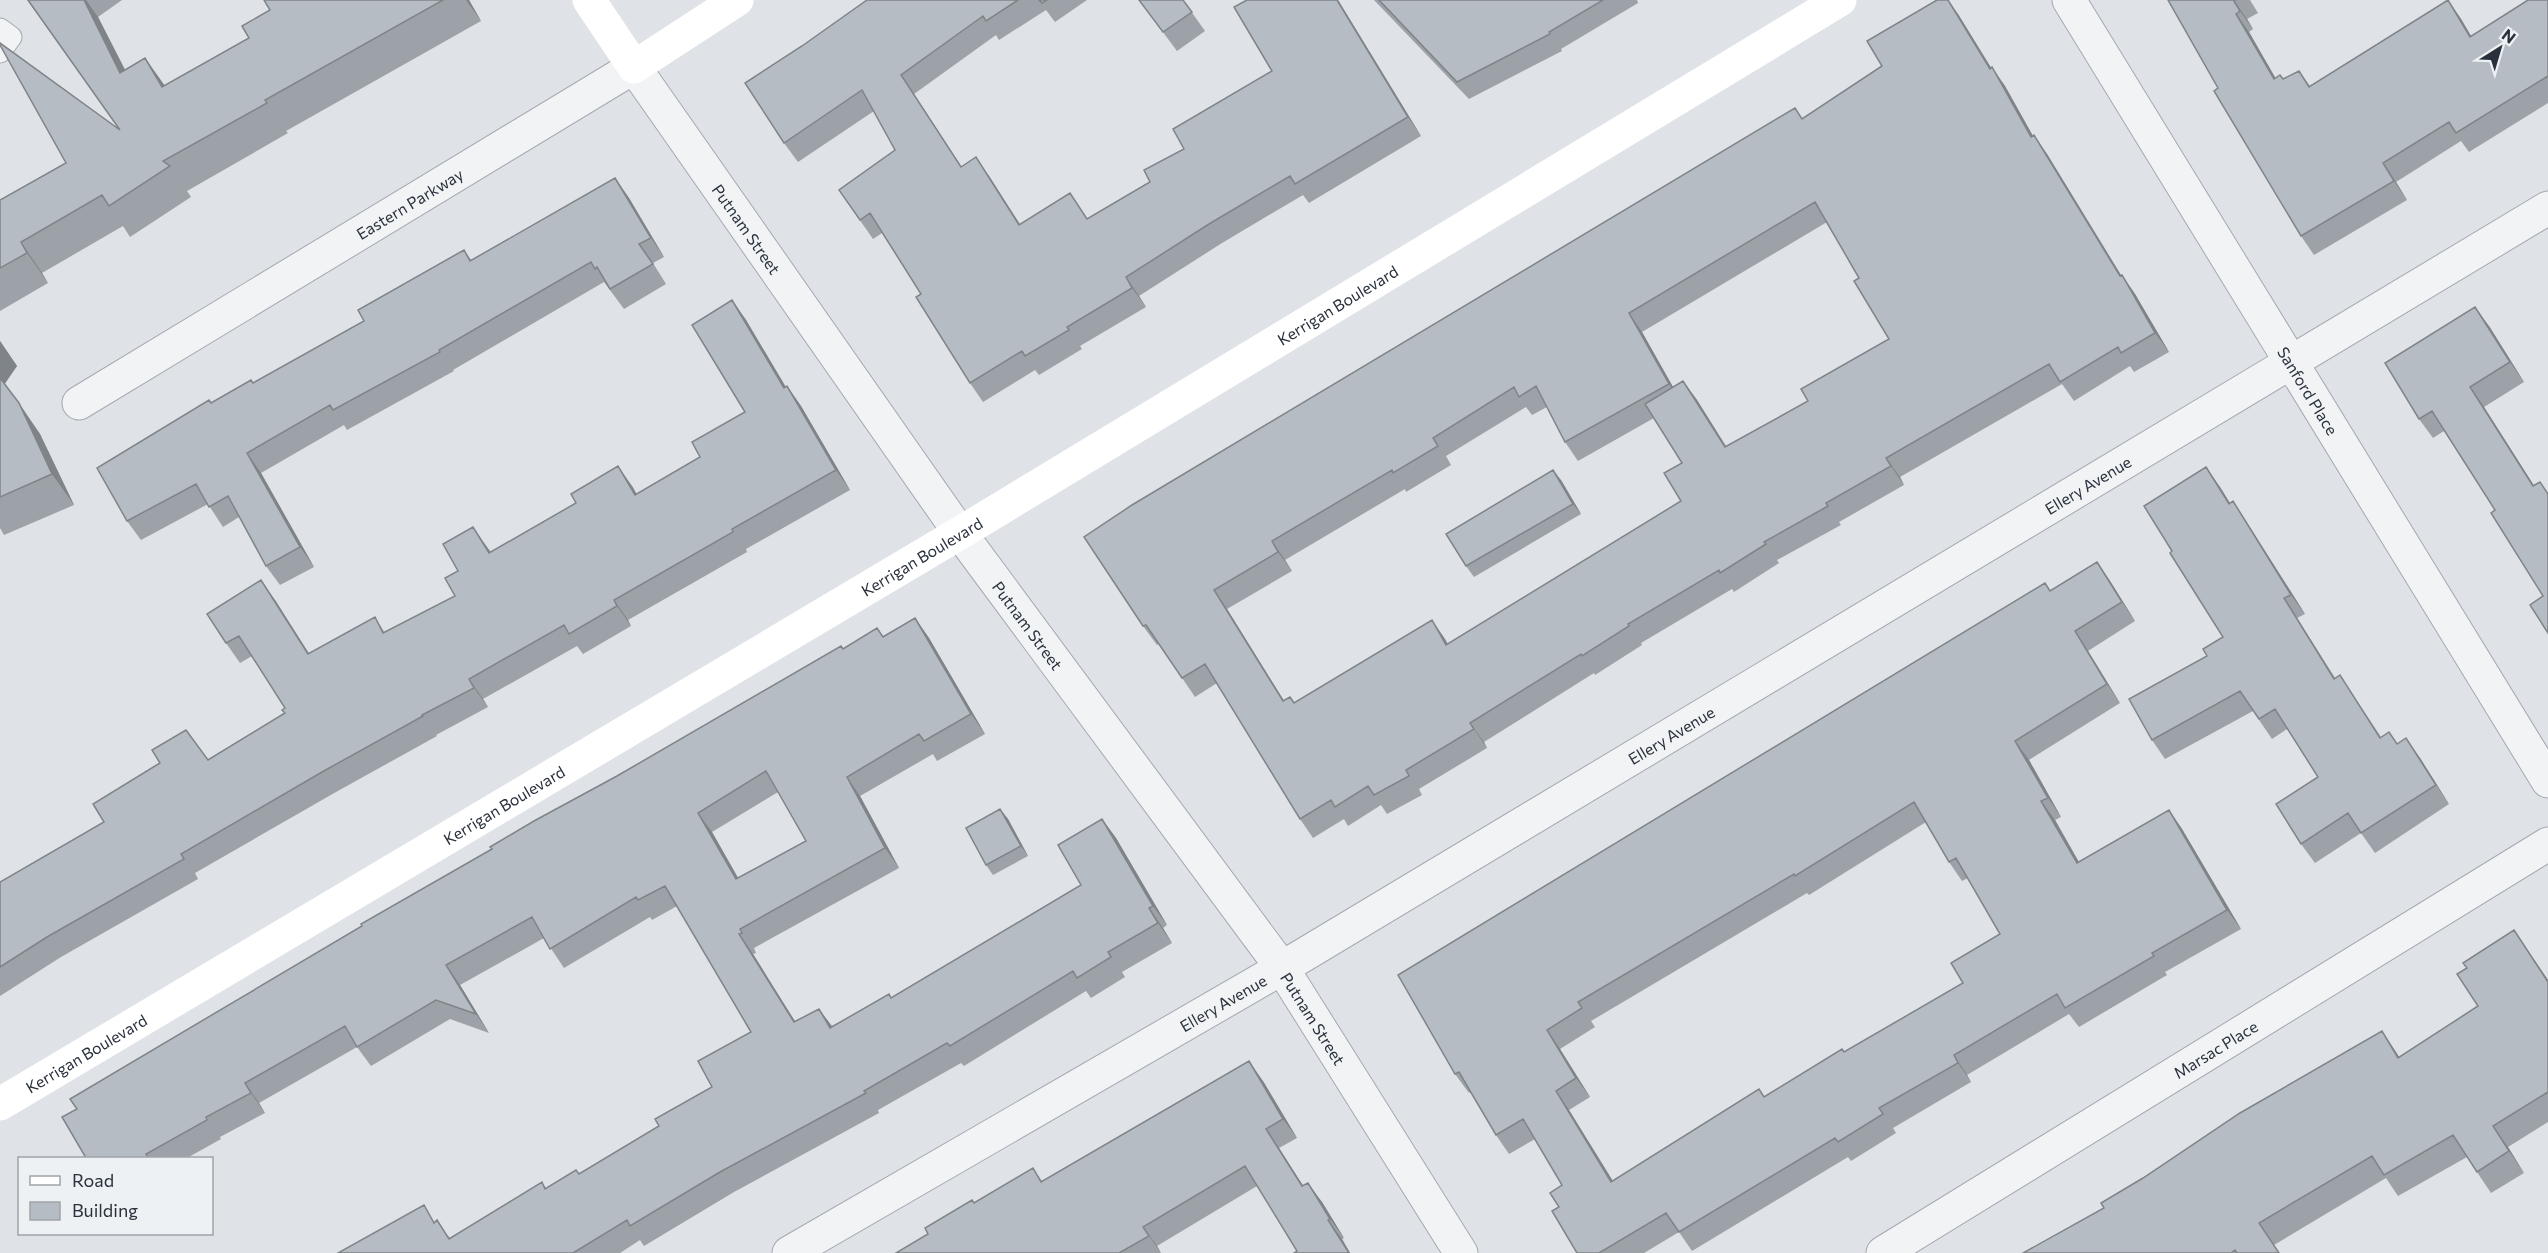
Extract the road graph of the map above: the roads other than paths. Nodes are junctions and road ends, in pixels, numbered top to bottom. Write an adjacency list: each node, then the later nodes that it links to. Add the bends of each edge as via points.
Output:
1 (589, 0): 7 (street, Putnam Street)
2 (737, 0): 7 (street, Eastern Parkway)
3 (1840, 0): 11 (street, Kerrigan Boulevard)
4 (2069, 0): 9 (street, Sanford Place)
5 (0, 28): 6 (lane, via 11,37)
6 (0, 52)
7 (634, 68): 10 (street, Eastern Parkway); 11 (street, Putnam Street)
8 (2548, 208): 9 (street, Ellery Avenue)
9 (2290, 362): 12 (street, Sanford Place); 14 (street, Ellery Avenue)
10 (79, 403)
11 (960, 533): 14 (street, Putnam Street); 15 (street, Kerrigan Boulevard)
12 (2548, 781)
13 (2548, 844): 18 (street, Marsac Place)
14 (1282, 968): 16 (street, Ellery Avenue); 17 (street, Putnam Street)
15 (0, 1104)
16 (789, 1253)
17 (1461, 1253)
18 (1883, 1253)

